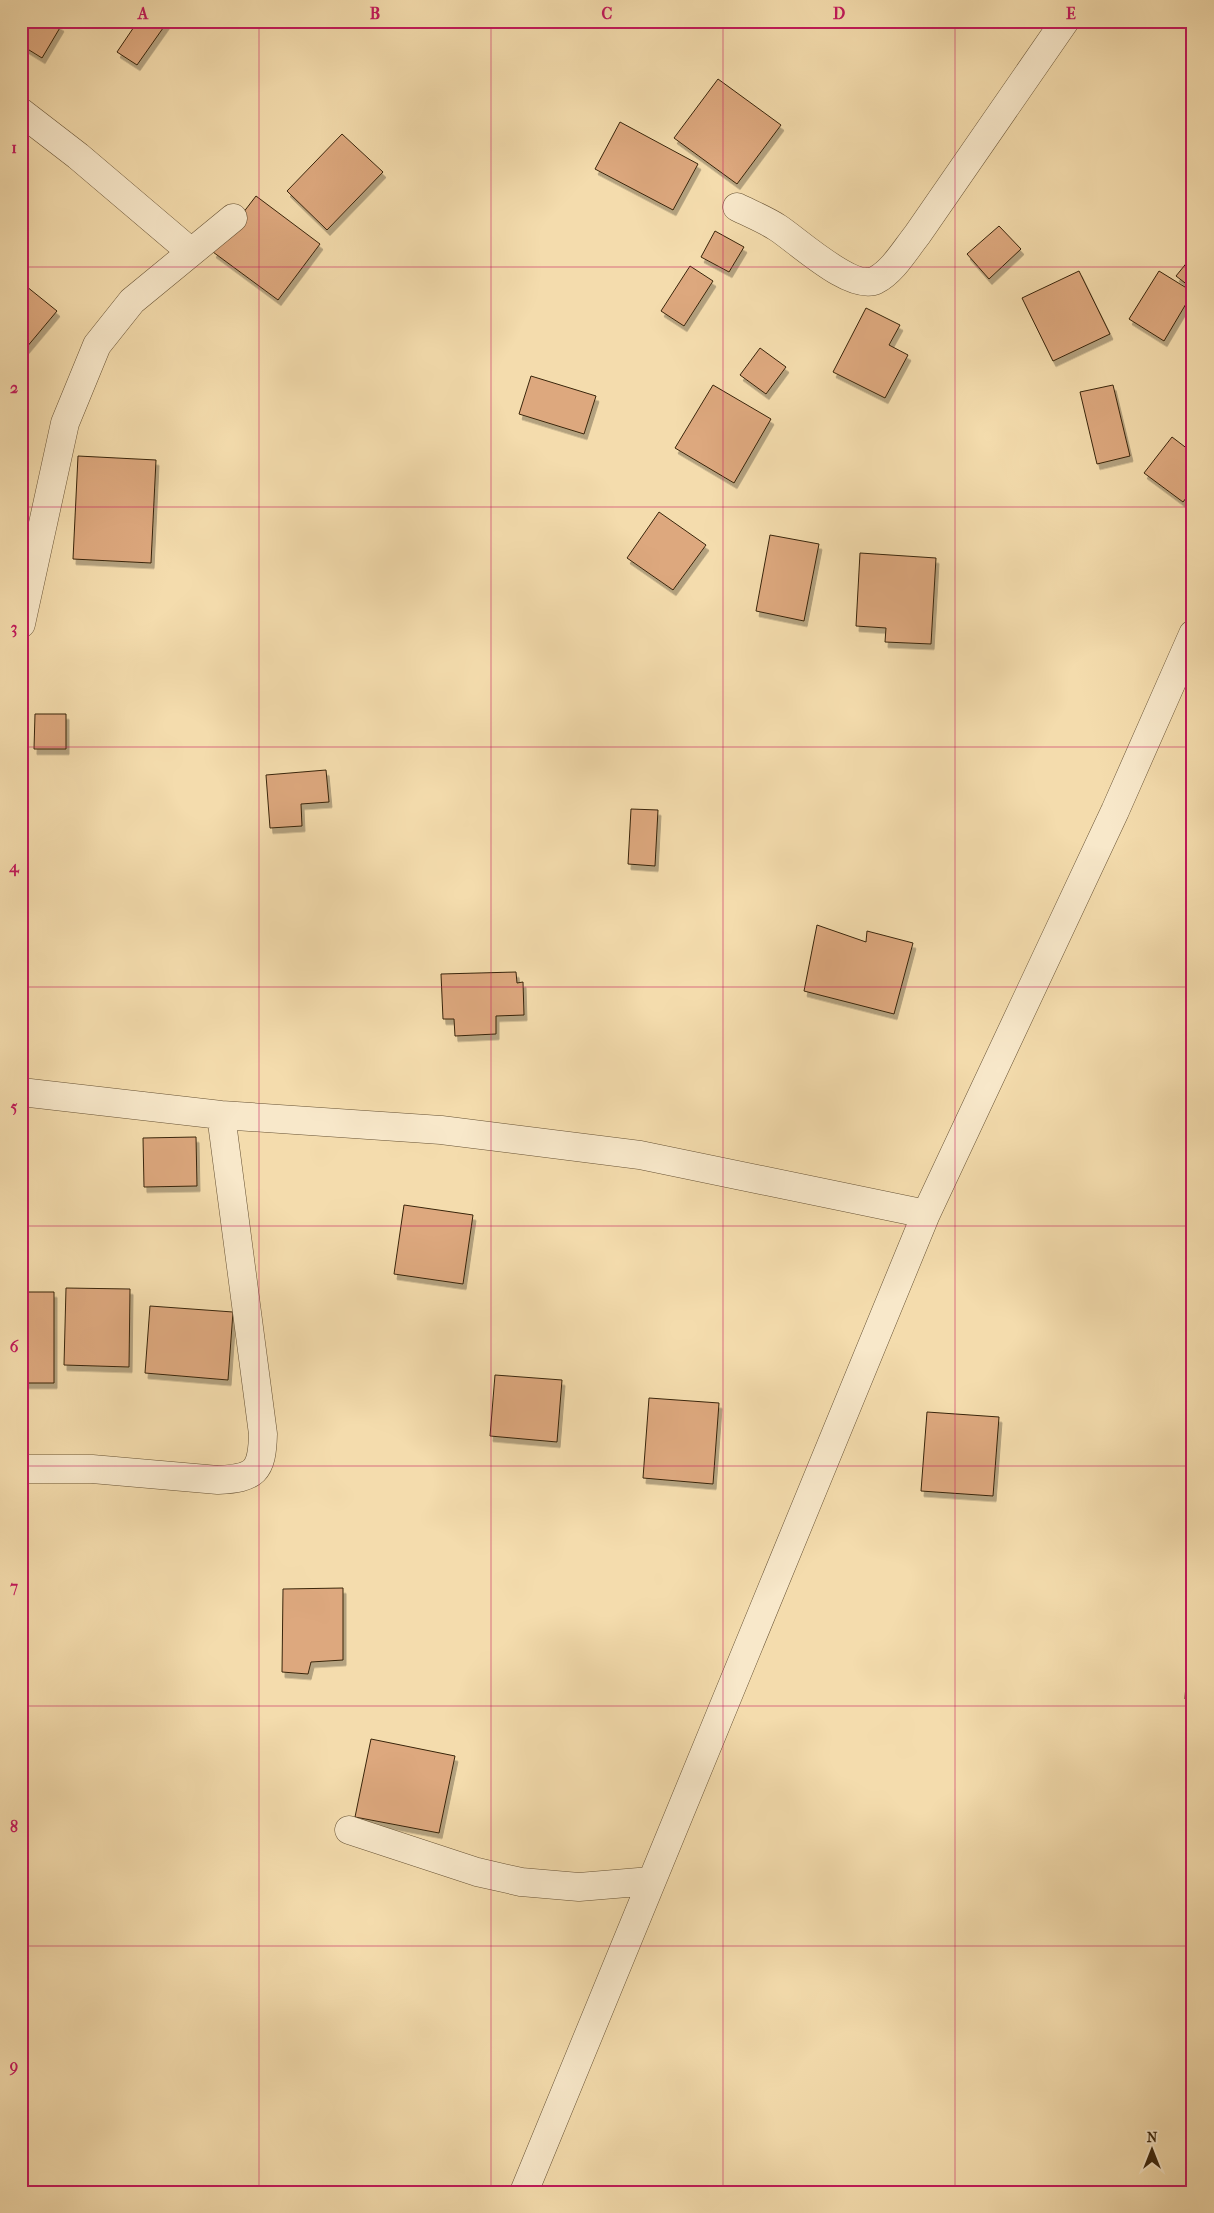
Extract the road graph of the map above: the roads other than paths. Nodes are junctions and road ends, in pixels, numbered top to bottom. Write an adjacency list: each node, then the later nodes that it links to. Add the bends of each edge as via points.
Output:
1 (1065, 21): 3 (street, via 917,235 893,266 875,280 862,282 845,276 777,227)
2 (21, 112): 5 (street)
3 (737, 207)
4 (233, 218): 5 (street)
5 (191, 252): 6 (street, via 132,301 97,346 65,423)
6 (21, 624)
7 (1193, 634): 10 (street, via 1115,811)
8 (21, 1092): 9 (street)
9 (222, 1115): 10 (street, via 441,1130 640,1154); 11 (street, via 263,1434 259,1465 251,1474 218,1480 92,1470)
10 (926, 1214): 13 (street)
11 (21, 1470)
12 (349, 1830): 13 (street, via 477,1872 521,1882 579,1887)
13 (651, 1881): 14 (street)
14 (524, 2192)

